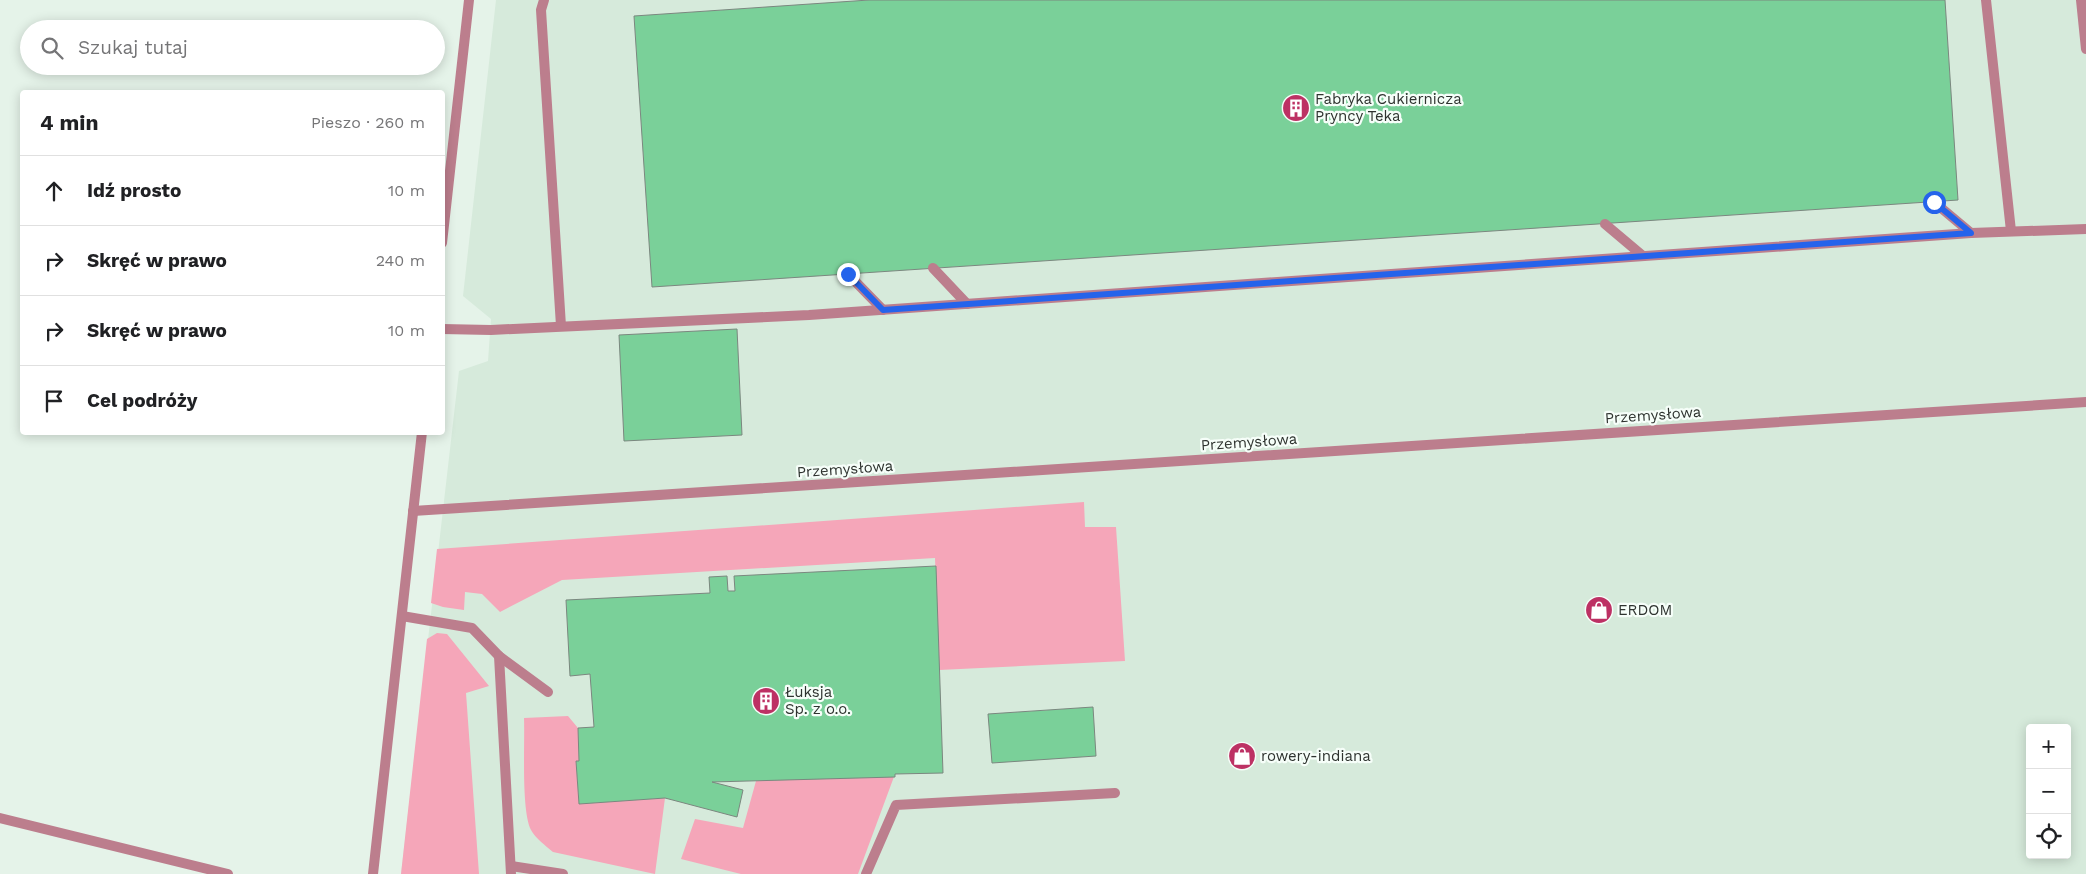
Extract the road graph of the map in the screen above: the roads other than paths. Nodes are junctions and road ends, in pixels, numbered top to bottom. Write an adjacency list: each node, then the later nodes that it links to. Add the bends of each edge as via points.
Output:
1 (469, 0): 7 (street)
2 (544, 0): 17 (street, via 541,10)
3 (1986, 0): 10 (street)
4 (2082, 0): 5 (street)
5 (2086, 50)
6 (1934, 202): 11 (street)
7 (445, 216)
8 (1605, 224): 12 (street)
9 (2086, 229): 10 (street)
10 (2011, 231): 11 (street)
11 (1971, 233): 12 (street)
12 (1643, 256): 15 (street)
13 (933, 268): 15 (street)
14 (848, 274): 16 (street)
15 (967, 304): 16 (street)
16 (883, 310): 17 (street)
17 (561, 326): 18 (street)
18 (445, 329)
19 (2086, 402): 21 (street, Przemysłowa)
20 (422, 435): 21 (street)
21 (413, 511): 22 (street)
22 (402, 616): 23 (street, via 472,628); 29 (street)
23 (499, 656): 24 (street); 27 (street)
24 (548, 692)
25 (1115, 793): 31 (street, via 896,806)
26 (0, 818): 28 (street)
27 (511, 870): 30 (street)
28 (228, 874)
29 (373, 874)
30 (563, 874)
31 (866, 874)

